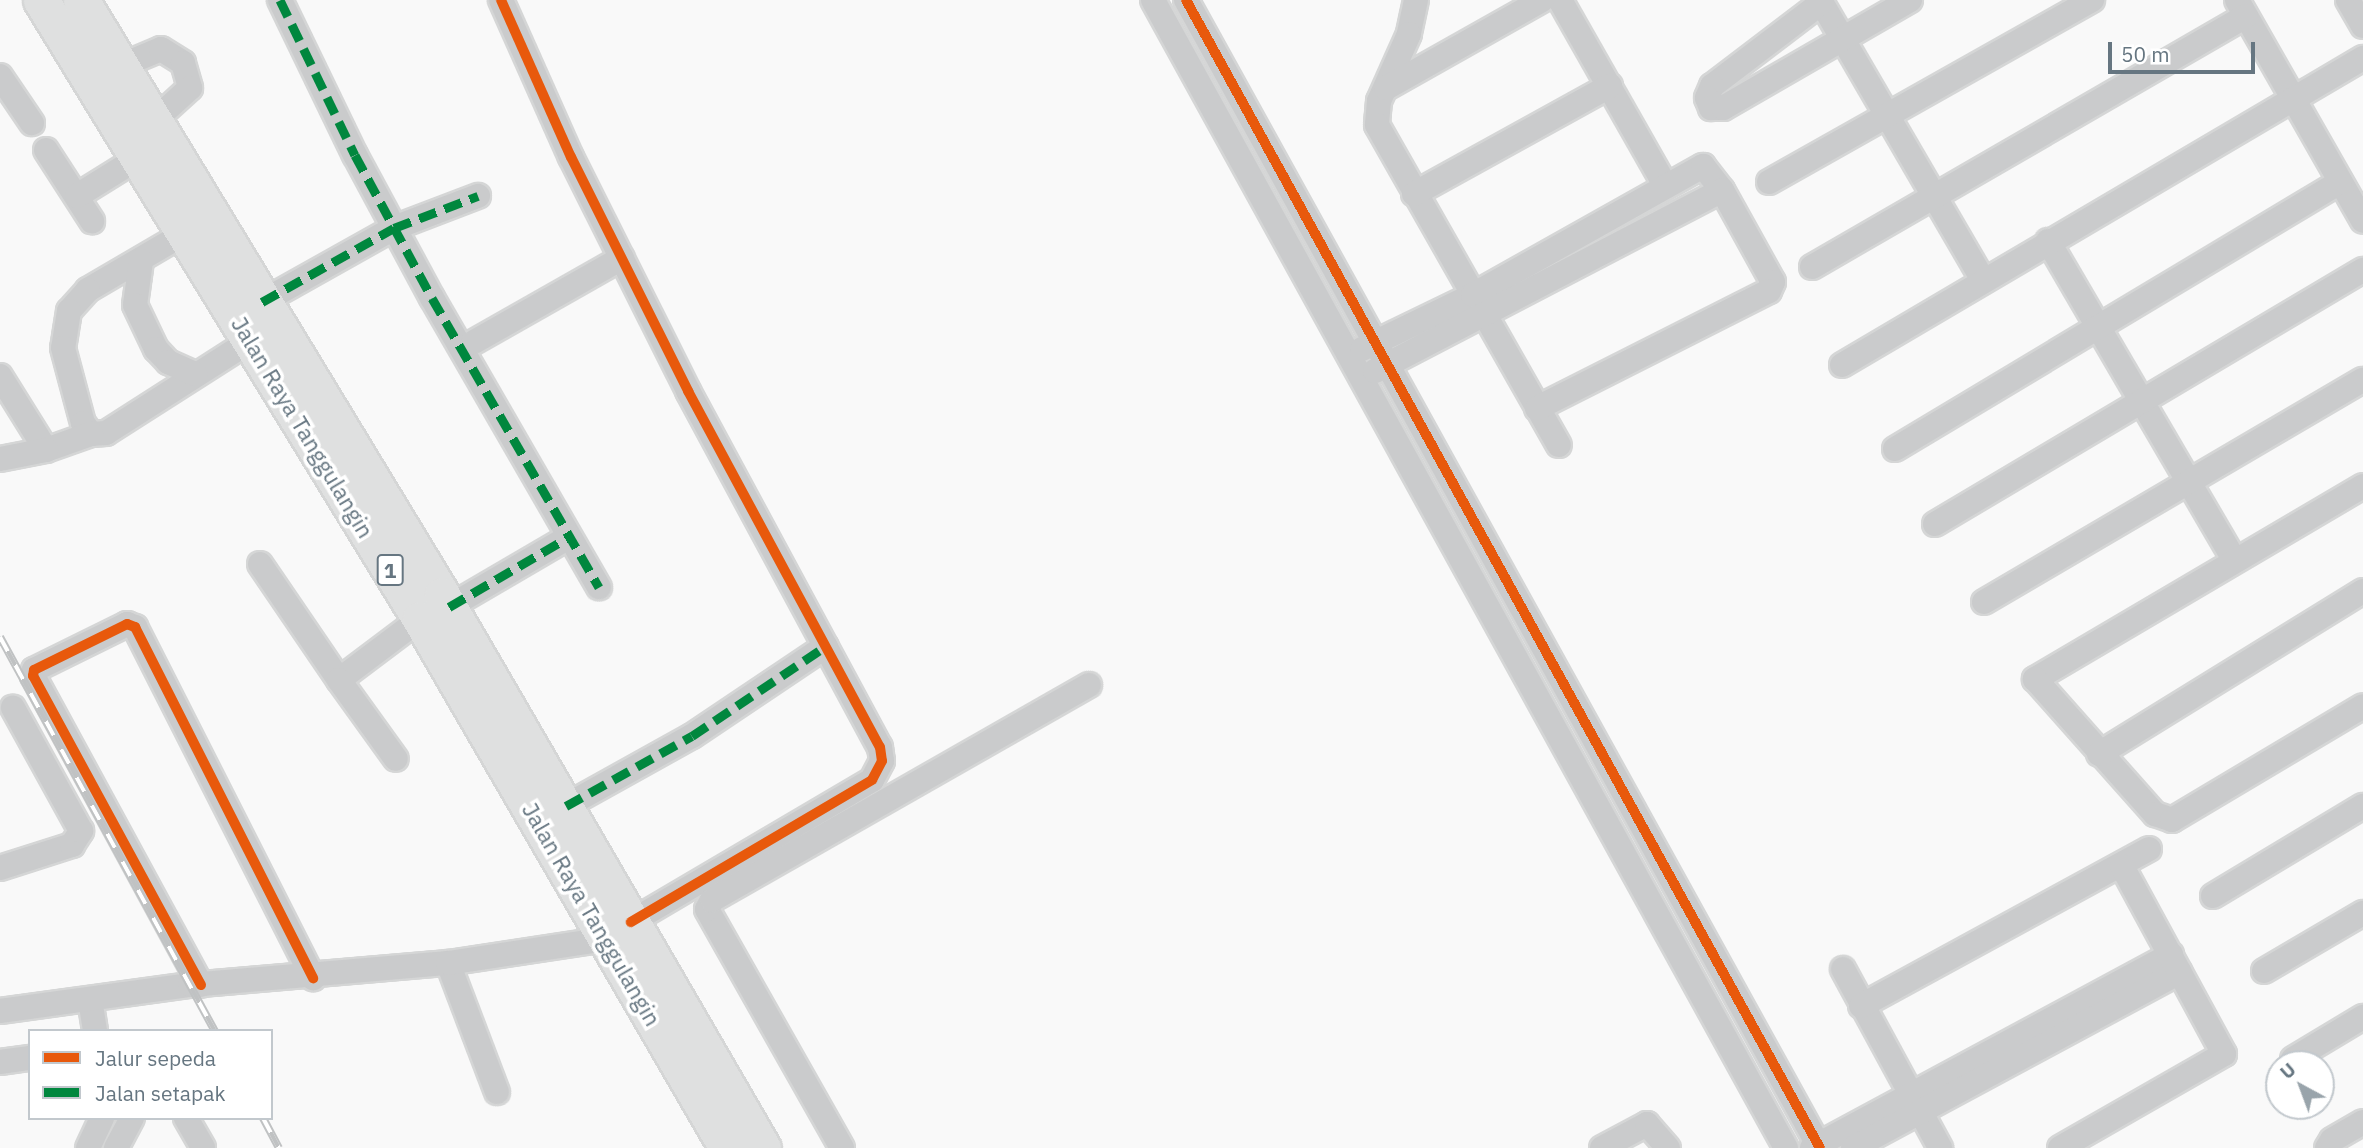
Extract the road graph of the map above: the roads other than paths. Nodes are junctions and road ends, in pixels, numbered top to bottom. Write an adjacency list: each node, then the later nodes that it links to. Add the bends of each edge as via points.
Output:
1 (41, 0): 27 (highway, Jalan Raya Tanggulangin / 1)
2 (81, 0): 18 (highway, Jalan Raya Tanggulangin / 1)
3 (280, 0): 38 (street)
4 (501, 0): 41 (street)
5 (1153, 0): 52 (street)
6 (1186, 0): 51 (street)
7 (1416, 0): 21 (street, via 1409,34)
8 (1542, 0): 21 (street)
9 (1560, 0): 20 (street)
10 (1910, 0): 16 (street)
11 (2092, 0): 23 (street)
12 (2348, 0): 15 (street)
13 (1821, 2): 16 (street); 16 (street, via 1713,86 1707,98 1711,108 1723,108)
14 (2241, 8): 22 (street); 35 (street)
15 (2363, 26)
16 (1843, 38): 23 (street)
17 (2363, 58): 22 (street)
18 (123, 65): 24 (highway, Jalan Raya Tanggulangin / 1); 24 (street, via 161,49 183,63 190,88)
19 (0, 76): 25 (street)
20 (1610, 86): 30 (street); 32 (street)
21 (1386, 88): 32 (street, via 1375,115 1377,125)
22 (2293, 100): 29 (street); 40 (street)
23 (1889, 117): 28 (street); 35 (street)
24 (157, 118): 46 (highway, Jalan Raya Tanggulangin / 1)
25 (32, 123)
26 (46, 150): 33 (street)
27 (138, 158): 33 (street); 39 (highway, Jalan Raya Tanggulangin / 1)
28 (1769, 182)
29 (2340, 182): 36 (street); 48 (street)
30 (1665, 185): 31 (street, via 1703,166); 47 (street)
31 (1722, 190): 47 (street); 59 (street, via 1773,282 1769,291)
32 (1414, 194): 47 (street)
33 (77, 196): 37 (street)
34 (478, 196): 38 (street)
35 (1938, 197): 43 (street); 45 (street)
36 (2363, 220)
37 (92, 221)
38 (394, 228): 46 (street); 68 (street)
39 (185, 233): 42 (street); 49 (highway, Jalan Raya Tanggulangin / 1)
40 (2048, 242): 45 (street); 48 (street)
41 (622, 258): 50 (street); 75 (street)
42 (141, 261): 54 (street, via 135,305 156,349 168,362); 60 (street, via 88,290 64,323 63,348 83,424)
43 (1812, 267)
44 (2363, 270): 58 (street)
45 (1983, 280): 53 (street)
46 (262, 302): 74 (highway, Jalan Raya Tanggulangin / 1)
47 (1480, 305): 51 (street); 59 (street)
48 (2099, 327): 58 (street); 62 (street)
49 (250, 341): 54 (street); 74 (highway, Jalan Raya Tanggulangin / 1)
50 (474, 342)
51 (1381, 354): 52 (street); 56 (street); 82 (street)
52 (1349, 355): 56 (street)
53 (1842, 365)
54 (195, 374): 60 (street, via 106,433)
55 (0, 376): 63 (street)
56 (1362, 379): 85 (street)
57 (2363, 380): 65 (street)
58 (2140, 402): 65 (street); 67 (street)
59 (1537, 408): 61 (street)
60 (91, 434): 63 (street)
61 (1559, 445)
62 (1895, 449)
63 (46, 450): 64 (street)
64 (0, 459)
65 (2188, 482): 69 (street); 73 (street)
66 (2363, 486): 69 (street)
67 (1935, 524)
68 (569, 537): 71 (street); 74 (street)
69 (2234, 559): 80 (street, via 2035,679)
70 (260, 564): 76 (street)
71 (599, 587)
72 (2363, 591): 80 (street)
73 (1984, 601)
74 (435, 613): 76 (street); 83 (highway, Jalan Raya Tanggulangin / 1); 91 (highway, Jalan Raya Tanggulangin / 1)
75 (826, 646): 83 (street, via 692,736); 91 (street, via 880,747 880,770 872,780)
76 (339, 680): 81 (street)
77 (1089, 685): 117 (street, via 712,900 707,909)
78 (2363, 706): 80 (street, via 2172,820 2155,814)
79 (13, 708): 88 (street, via 81,831 72,845)
80 (2099, 754)
81 (396, 759)
82 (1624, 794): 85 (street); 113 (street)
83 (566, 806): 91 (highway, Jalan Raya Tanggulangin / 1)
84 (2363, 806): 89 (street)
85 (1598, 808): 120 (street)
86 (2149, 849): 87 (street)
87 (2122, 866): 93 (street); 99 (street)
88 (0, 868)
89 (2213, 896)
90 (2363, 913): 95 (street)
91 (619, 930): 92 (street); 112 (highway, Jalan Raya Tanggulangin / 1)
92 (448, 963): 96 (street); 106 (street)
93 (2176, 963): 107 (street); 123 (street, via 2224,1054)
94 (1843, 969): 99 (street)
95 (2264, 971)
96 (313, 978): 97 (street); 97 (street, via 135,627 127,624 34,670 33,676)
97 (201, 985): 98 (street)
98 (90, 999): 100 (street); 102 (street)
99 (1861, 1006): 107 (street)
100 (0, 1010)
101 (2363, 1017): 103 (street)
102 (94, 1029)
103 (2308, 1050)
104 (28, 1058): 105 (street)
105 (0, 1062)
106 (497, 1092)
107 (1915, 1103): 113 (street); 121 (street); 122 (street)
108 (101, 1120): 114 (street)
109 (131, 1120): 115 (street)
110 (187, 1120): 116 (street)
111 (2363, 1122): 124 (street, via 2332,1140)
112 (747, 1147)
113 (1817, 1147)
114 (88, 1148)
115 (116, 1148)
116 (203, 1148)
117 (842, 1148)
118 (1602, 1148): 119 (street, via 1647,1124)
119 (1668, 1148)
120 (1786, 1148)
121 (1853, 1148)
122 (1940, 1148)
123 (2060, 1148)
124 (2327, 1148)

